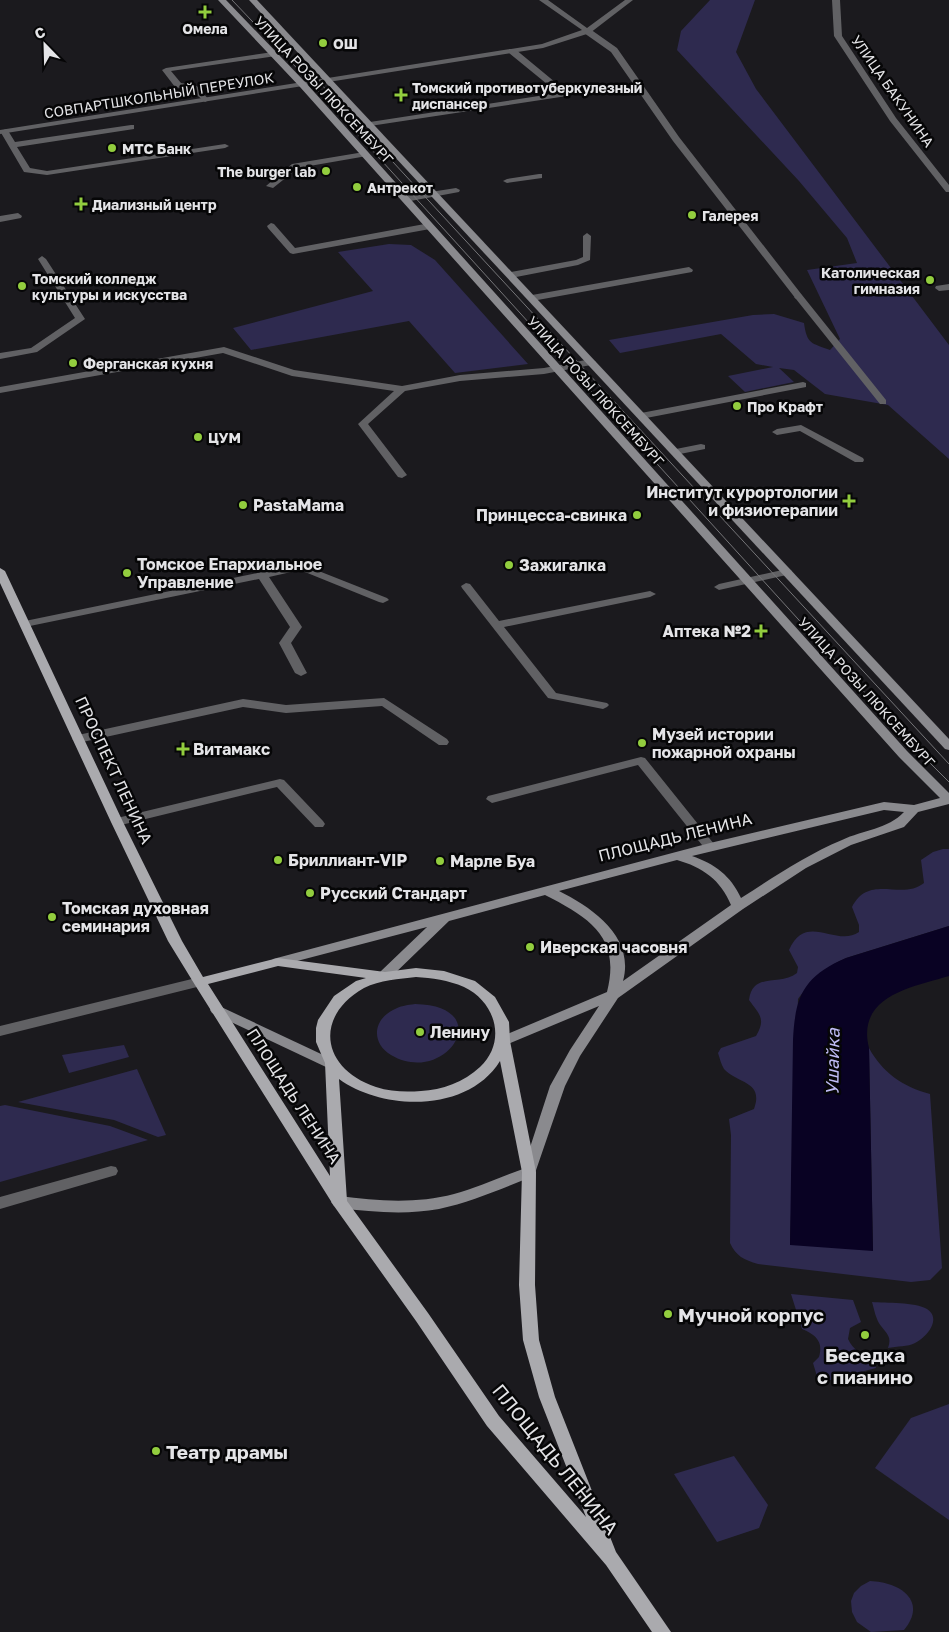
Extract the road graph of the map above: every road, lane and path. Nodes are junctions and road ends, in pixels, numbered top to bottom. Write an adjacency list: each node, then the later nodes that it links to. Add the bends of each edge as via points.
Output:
1 (222, 0): 8 (main road, УЛИЦА РОЗЫ ЛЮКСЕМБУРГ)
2 (253, 0): 9 (main road, УЛИЦА РОЗЫ ЛЮКСЕМБУРГ)
3 (543, 0): 6 (street)
4 (629, 0): 6 (street, СОВПАРТШКОЛЬНЫЙ ПЕРЕУЛОК)
5 (836, 0): 22 (street, УЛИЦА БАКУНИНА, via 838,36 893,119)
6 (587, 31): 7 (street, СОВПАРТШКОЛЬНЫЙ ПЕРЕУЛОК, via 562,41); 42 (street, via 614,50 676,139)
7 (512, 51): 9 (street, СОВПАРТШКОЛЬНЫЙ ПЕРЕУЛОК); 12 (street, via 564,94)
8 (273, 54): 10 (main road, УЛИЦА РОЗЫ ЛЮКСЕМБУРГ); 11 (street, via 166,70 178,85 194,88)
9 (330, 81): 10 (street, СОВПАРТШКОЛЬНЫЙ ПЕРЕУЛОК); 12 (main road, УЛИЦА РОЗЫ ЛЮКСЕМБУРГ)
10 (303, 85): 11 (street, СОВПАРТШКОЛЬНЫЙ ПЕРЕУЛОК); 17 (main road, УЛИЦА РОЗЫ ЛЮКСЕМБУРГ)
11 (205, 100): 14 (street, СОВПАРТШКОЛЬНЫЙ ПЕРЕУЛОК)
12 (370, 124): 23 (main road, УЛИЦА РОЗЫ ЛЮКСЕМБУРГ)
13 (131, 127): 15 (street)
14 (2, 131): 15 (street)
15 (12, 145): 16 (street, via 27,170 46,173)
16 (225, 146)
17 (364, 154): 20 (street, via 295,166); 24 (main road, УЛИЦА РОЗЫ ЛЮКСЕМБУРГ)
18 (539, 176): 19 (street)
19 (507, 181)
20 (270, 186)
21 (456, 190): 23 (street)
22 (949, 190)
23 (434, 193): 24 (street); 32 (main road, УЛИЦА РОЗЫ ЛЮКСЕМБУРГ)
24 (405, 198): 28 (main road, УЛИЦА РОЗЫ ЛЮКСЕМБУРГ)
25 (18, 216): 26 (street)
26 (0, 219)
27 (271, 226): 28 (street, via 293,251)
28 (430, 226): 38 (main road, УЛИЦА РОЗЫ ЛЮКСЕМБУРГ)
29 (587, 236): 32 (street, via 587,258)
30 (42, 259): 36 (street, via 80,319 34,350)
31 (689, 270): 35 (street)
32 (511, 275): 35 (main road, УЛИЦА РОЗЫ ЛЮКСЕМБУРГ)
33 (949, 287): 34 (street)
34 (939, 288)
35 (532, 298): 37 (main road, УЛИЦА РОЗЫ ЛЮКСЕМБУРГ)
36 (0, 356)
37 (591, 362): 38 (street); 43 (main road, УЛИЦА РОЗЫ ЛЮКСЕМБУРГ)
38 (557, 368): 40 (street, via 460,378); 52 (main road, УЛИЦА РОЗЫ ЛЮКСЕМБУРГ)
39 (803, 384): 43 (street)
40 (402, 389): 41 (street, via 292,373 224,350); 48 (street, via 363,424)
41 (0, 390)
42 (883, 402)
43 (641, 416): 46 (main road, УЛИЦА РОЗЫ ЛЮКСЕМБУРГ)
44 (777, 432): 47 (street, via 801,428)
45 (701, 447): 46 (street)
46 (675, 452): 50 (main road, УЛИЦА РОЗЫ ЛЮКСЕМБУРГ)
47 (859, 460)
48 (402, 475)
49 (0, 572): 57 (main road, ПРОСПЕКТ ЛЕНИНА)
50 (787, 572): 52 (street); 63 (main road, УЛИЦА РОЗЫ ЛЮКСЕМБУРГ)
51 (262, 575): 56 (street, via 301,567); 57 (street); 59 (street, via 296,627 285,643)
52 (748, 580): 54 (street); 65 (main road, УЛИЦА РОЗЫ ЛЮКСЕМБУРГ, via 903,754)
53 (466, 586): 58 (street)
54 (719, 587)
55 (650, 594): 58 (street)
56 (383, 600)
57 (25, 624): 61 (main road, ПРОСПЕКТ ЛЕНИНА)
58 (496, 625): 60 (street, via 552,696)
59 (301, 673)
60 (604, 705)
61 (78, 739): 62 (street, via 243,703 286,709 384,702); 67 (main road, ПРОСПЕКТ ЛЕНИНА)
62 (443, 742)
63 (949, 746)
64 (492, 799): 69 (street, via 641,761)
65 (949, 799): 66 (main road, ПЛОЩАДЬ ЛЕНИНА)
66 (914, 809): 69 (main road, ПЛОЩАДЬ ЛЕНИНА, via 884,806); 72 (main road, ПЛОЩАДЬ ЛЕНИНА, via 900,824 821,853)
67 (117, 822): 68 (street, via 280,783); 76 (main road, ПРОСПЕКТ ЛЕНИНА, via 175,941)
68 (319, 824)
69 (710, 847): 70 (main road, ПЛОЩАДЬ ЛЕНИНА)
70 (676, 856): 71 (main road, ПЛОЩАДЬ ЛЕНИНА); 72 (main road, via 711,868 736,896)
71 (546, 890): 73 (main road, ПЛОЩАДЬ ЛЕНИНА); 77 (main road, via 585,911 603,926 614,942 618,972)
72 (738, 906): 77 (main road, ПЛОЩАДЬ ЛЕНИНА)
73 (446, 916): 74 (main road, ПЛОЩАДЬ ЛЕНИНА); 75 (main road, ПЛОЩАДЬ ЛЕНИНА)
74 (278, 962): 75 (main road, ПЛОЩАДЬ ЛЕНИНА); 76 (main road, ПЛОЩАДЬ ЛЕНИНА)
75 (385, 975): 80 (main road, ПЛОЩАДЬ ЛЕНИНА, via 410,972 460,980 494,1006 502,1023); 81 (main road, ПЛОЩАДЬ ЛЕНИНА, via 362,983 342,996 329,1011 322,1029 323,1047)
76 (200, 982): 78 (main road, ПЛОЩАДЬ ЛЕНИНА); 79 (street, ПЛОЩАДЬ ЛЕНИНА)
77 (613, 995): 80 (main road, ПЛОЩАДЬ ЛЕНИНА); 83 (main road, ПЛОЩАДЬ ЛЕНИНА, via 562,1076)
78 (217, 1010): 81 (main road, ПЛОЩАДЬ ЛЕНИНА); 84 (main road, ПЛОЩАДЬ ЛЕНИНА)
79 (0, 1031)
80 (503, 1041): 81 (main road, ПЛОЩАДЬ ЛЕНИНА, via 494,1061 480,1076 457,1088 429,1096 400,1096 372,1091 348,1080); 83 (main road, ПЛОЩАДЬ ЛЕНИНА)
81 (331, 1064): 84 (main road, ПЛОЩАДЬ ЛЕНИНА)
82 (111, 1171): 85 (street)
83 (529, 1172): 84 (main road, via 461,1197 428,1205 369,1206); 86 (main road, ПЛОЩАДЬ ЛЕНИНА, via 527,1285 531,1340 547,1397)
84 (340, 1202): 86 (main road, ПЛОЩАДЬ ЛЕНИНА, via 493,1421)
85 (0, 1203)
86 (612, 1560): 87 (main road)
87 (662, 1632)

